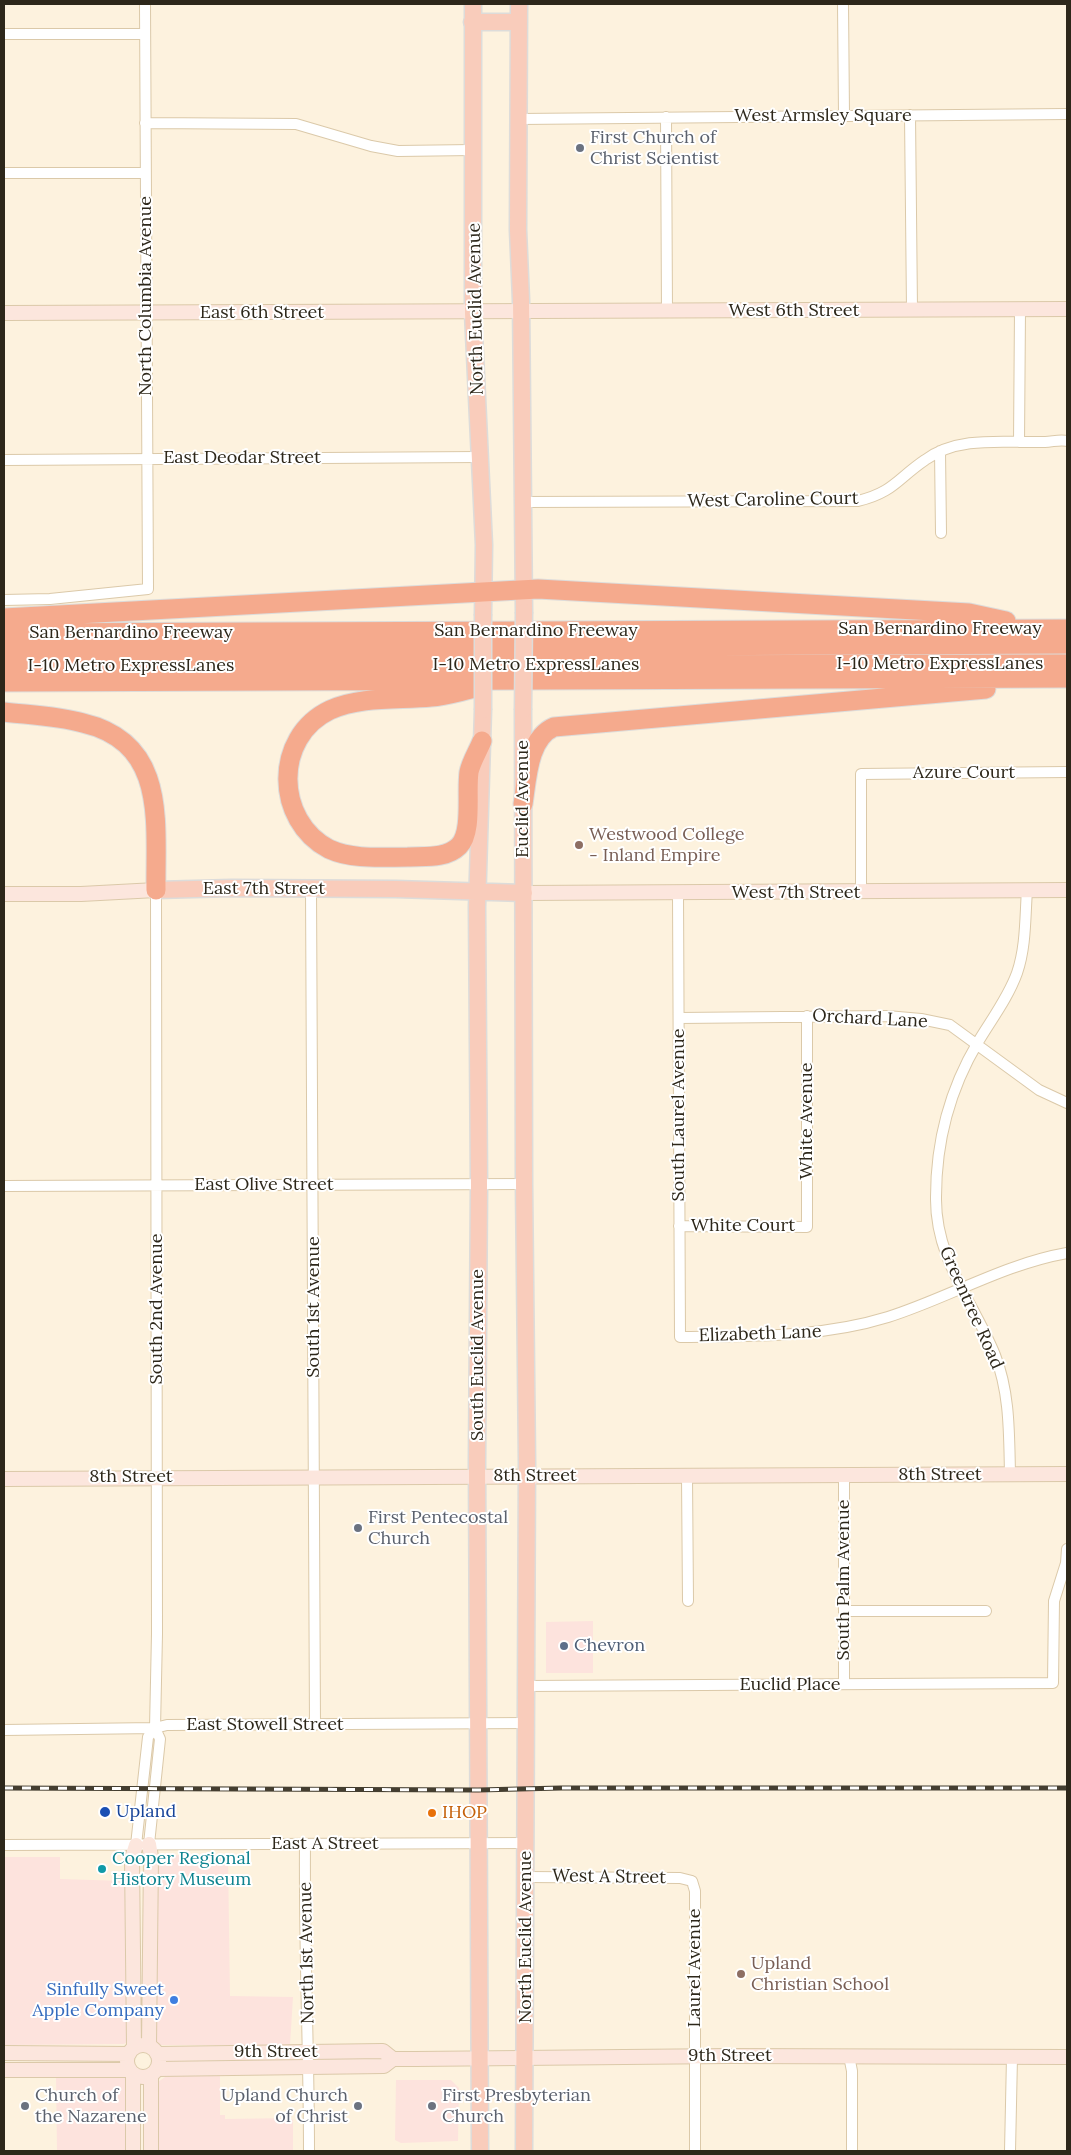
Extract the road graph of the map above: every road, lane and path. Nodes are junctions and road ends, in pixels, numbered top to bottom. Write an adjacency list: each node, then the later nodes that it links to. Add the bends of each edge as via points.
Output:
1 (145, 4): 8 (street, North Columbia Avenue)
2 (473, 4): 5 (main road, North Euclid Avenue)
3 (519, 4): 6 (main road)
4 (843, 4): 11 (street)
5 (472, 22): 6 (main road); 15 (main road, North Euclid Avenue)
6 (519, 22): 13 (main road)
7 (4, 34): 8 (street)
8 (145, 34): 14 (street, North Columbia Avenue)
9 (1067, 114): 10 (street, West Armsley Square)
10 (910, 115): 11 (street, West Armsley Square); 19 (street)
11 (844, 116): 12 (street, West Armsley Square)
12 (666, 117): 13 (street, West Armsley Square); 21 (street)
13 (520, 118): 22 (main road, via 518,230)
14 (145, 124): 15 (street, via 296,124 398,151); 17 (street, North Columbia Avenue)
15 (473, 150): 25 (main road, North Euclid Avenue)
16 (4, 173): 17 (street)
17 (146, 173): 24 (street, North Columbia Avenue)
18 (1067, 309): 20 (street, West 6th Street)
19 (912, 310): 20 (street, West 6th Street); 21 (street, West 6th Street)
20 (1020, 310): 27 (street)
21 (667, 311): 22 (street, West 6th Street)
22 (521, 312): 25 (street, East 6th Street); 32 (main road)
23 (4, 313): 24 (street, East 6th Street)
24 (145, 313): 25 (street, East 6th Street); 30 (street, North Columbia Avenue)
25 (473, 313): 29 (main road, North Euclid Avenue)
26 (1067, 441): 27 (street, West Caroline Court)
27 (1019, 442): 28 (street, West Caroline Court, via 962,445)
28 (940, 452): 32 (street, West Caroline Court, via 925,459 889,490 858,501); 33 (street)
29 (480, 457): 30 (street, East Deodar Street); 35 (main road, North Euclid Avenue)
30 (147, 458): 31 (street, East Deodar Street); 36 (street, North Columbia Avenue, via 148,589 50,599)
31 (4, 460)
32 (523, 502): 34 (main road)
33 (941, 533)
34 (523, 590): 35 (highway); 38 (highway, via 969,613); 51 (main road, Euclid Avenue, bridge)
35 (484, 591): 37 (highway); 49 (main road, North Euclid Avenue, bridge)
36 (4, 600)
37 (4, 618)
38 (1041, 629): 39 (highway, San Bernardino Freeway); 40 (highway, San Bernardino Freeway)
39 (1067, 629)
40 (4, 633)
41 (1067, 644): 42 (highway, I-10 Metro ExpressLanes)
42 (4, 649)
43 (1067, 664): 44 (highway, I-10 Metro ExpressLanes)
44 (4, 666)
45 (1067, 679): 46 (highway); 51 (highway, via 934,695 554,727 543,732 532,754)
46 (511, 680): 47 (highway); 49 (highway, via 433,697 344,705 319,716 303,731 290,760 288,788 292,806 312,836 340,853 396,857 444,854 457,848 463,840 469,771)
47 (4, 682)
48 (4, 712): 53 (highway, via 92,725 120,740 138,758 149,778 154,802)
49 (482, 741): 56 (main road)
50 (1067, 772): 58 (street, Azure Court, via 861,774)
51 (523, 804): 57 (main road, Euclid Avenue)
52 (311, 888): 53 (main road, East 7th Street); 56 (main road, East 7th Street); 67 (street, South 1st Avenue)
53 (156, 890): 59 (street, East 7th Street); 69 (street, South 2nd Avenue)
54 (1027, 890): 55 (street, West 7th Street); 58 (street, West 7th Street); 63 (street, Greentree Road, via 1024,945 1017,973)
55 (1067, 890)
56 (478, 891): 57 (main road, East 7th Street); 65 (main road, South Euclid Avenue)
57 (524, 893): 60 (street, West 7th Street); 66 (main road, Euclid Avenue)
58 (861, 893): 60 (street, West 7th Street)
59 (4, 894)
60 (678, 894): 62 (street, South Laurel Avenue)
61 (806, 1016): 62 (street, Orchard Lane); 63 (street, Orchard Lane, via 921,1019 950,1025); 71 (street, White Avenue)
62 (679, 1018): 70 (street, South Laurel Avenue)
63 (977, 1043): 64 (street, Orchard Lane, via 1039,1090); 73 (street, Greentree Road, via 949,1107 937,1163 936,1199 942,1244)
64 (1067, 1103)
65 (479, 1184): 66 (street, East Olive Street); 67 (street, East Olive Street); 77 (main road, South Euclid Avenue)
66 (524, 1184): 78 (main road)
67 (313, 1185): 69 (street, East Olive Street); 82 (street, South 1st Avenue)
68 (4, 1186): 69 (street, East Olive Street)
69 (156, 1186): 81 (street, South 2nd Avenue)
70 (679, 1226): 71 (street, White Court); 74 (street, South Laurel Avenue)
71 (808, 1227)
72 (1067, 1253): 73 (street, Elizabeth Lane, via 1026,1262)
73 (961, 1289): 74 (street, Elizabeth Lane, via 887,1317 831,1331 782,1336); 75 (street, Greentree Road, via 982,1324 996,1357 1009,1418)
74 (680, 1337)
75 (1010, 1474): 76 (street, 8th Street); 80 (street, 8th Street)
76 (1067, 1474)
77 (477, 1476): 78 (street, 8th Street); 82 (street, 8th Street); 90 (main road, South Euclid Avenue)
78 (527, 1476): 79 (street, 8th Street); 89 (main road)
79 (687, 1476): 80 (street, 8th Street); 85 (street)
80 (844, 1476): 86 (street, South Palm Avenue)
81 (158, 1477): 82 (street, 8th Street); 83 (street, 8th Street); 93 (street, South 2nd Avenue)
82 (314, 1477): 92 (street, South 1st Avenue)
83 (4, 1479)
84 (1067, 1549): 88 (street, Euclid Place, via 1054,1601 1053,1684)
85 (688, 1601)
86 (844, 1611): 87 (street); 88 (street, South Palm Avenue)
87 (986, 1611)
88 (844, 1684): 89 (street, Euclid Place)
89 (527, 1686): 91 (main road)
90 (478, 1724): 91 (street, East Stowell Street); 92 (street, East Stowell Street); 95 (main road)
91 (527, 1724): 96 (main road, North Euclid Avenue)
92 (315, 1725): 93 (street, East Stowell Street, via 167,1725)
93 (155, 1728): 94 (street, East Stowell Street); 97 (street, South 2nd Avenue, via 160,1739)
94 (4, 1730)
95 (478, 1843): 96 (street, East A Street); 98 (street, East A Street); 111 (main road)
96 (526, 1843): 100 (main road, North Euclid Avenue)
97 (142, 1844): 98 (street, East A Street); 99 (street, East A Street); 102 (street, via 150,1857); 103 (street, via 132,1858)
98 (305, 1844): 105 (street, North 1st Avenue)
99 (4, 1845)
100 (526, 1877): 101 (street, West A Street, via 661,1877); 108 (main road, North Euclid Avenue)
101 (692, 1881): 106 (street, Laurel Avenue, via 695,1890)
102 (153, 2050): 103 (street, via 141,2045); 105 (street, 9th Street); 116 (street, via 159,2061)
103 (132, 2051): 104 (street); 115 (street, via 127,2061)
104 (4, 2052)
105 (309, 2052): 112 (street, 9th Street, via 383,2051); 113 (street, North 1st Avenue)
106 (695, 2056): 107 (street, 9th Street); 108 (street, 9th Street); 122 (street, Laurel Avenue)
107 (849, 2056): 109 (street, 9th Street); 123 (street, via 852,2071)
108 (525, 2057): 111 (street, 9th Street); 121 (main road, North Euclid Avenue)
109 (1012, 2057): 110 (street, 9th Street); 124 (street)
110 (1067, 2057)
111 (480, 2058): 112 (street, 9th Street); 120 (main road)
112 (393, 2059): 113 (street, 9th Street, via 384,2066)
113 (309, 2068): 116 (street, 9th Street); 119 (street, North 1st Avenue)
114 (4, 2070): 115 (street)
115 (132, 2072): 116 (street, via 143,2077); 117 (street)
116 (154, 2072): 118 (street)
117 (133, 2151)
118 (151, 2151)
119 (309, 2151)
120 (480, 2151)
121 (524, 2151)
122 (695, 2151)
123 (852, 2151)
124 (1010, 2151)

